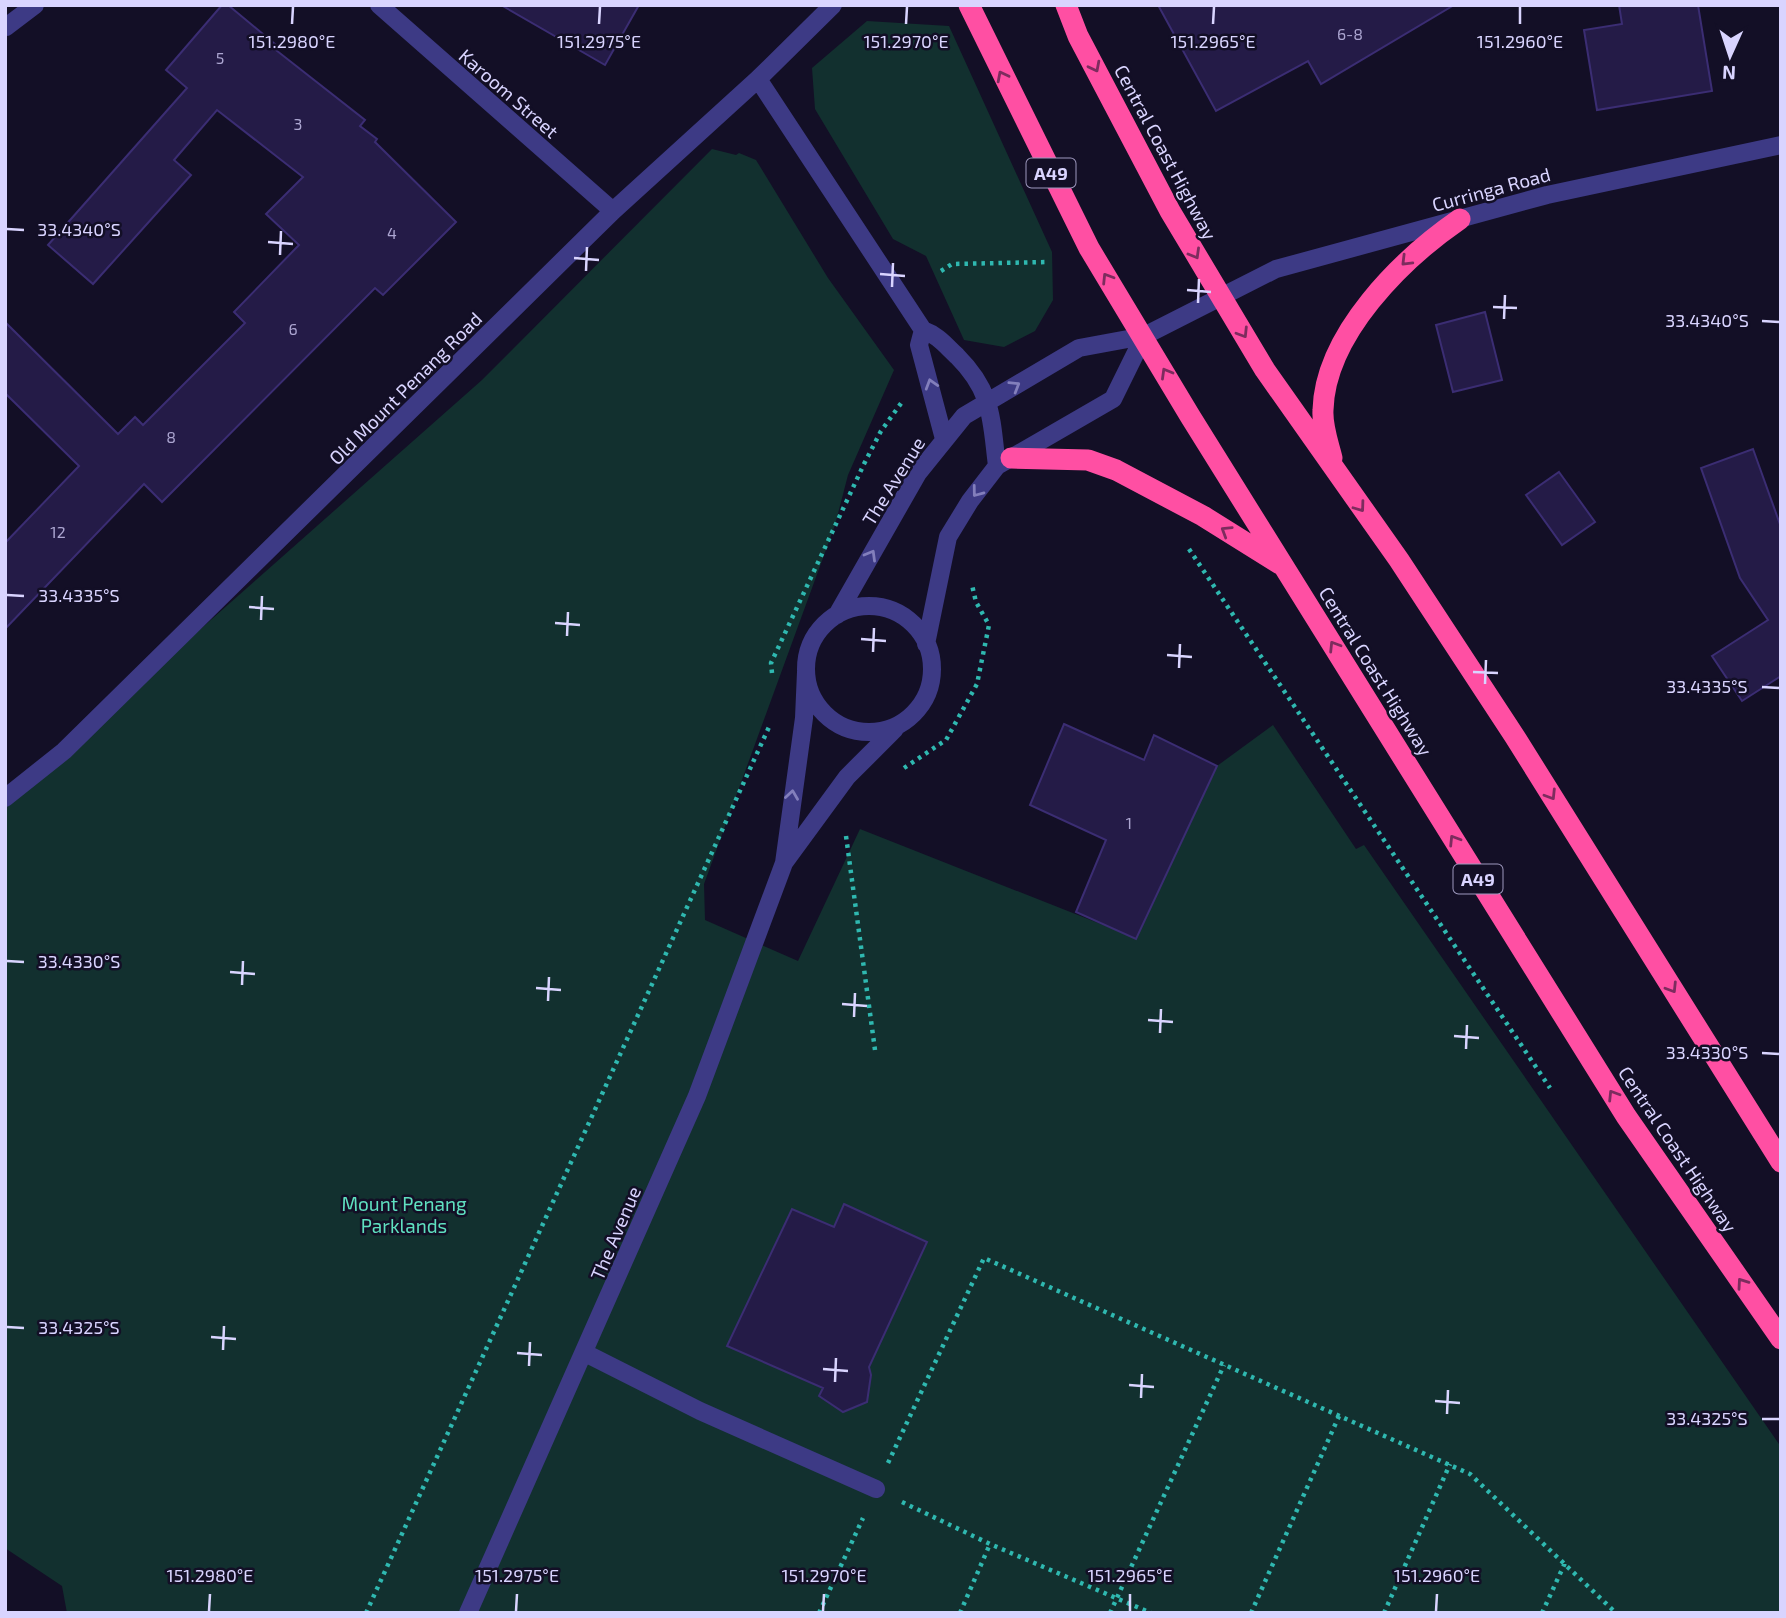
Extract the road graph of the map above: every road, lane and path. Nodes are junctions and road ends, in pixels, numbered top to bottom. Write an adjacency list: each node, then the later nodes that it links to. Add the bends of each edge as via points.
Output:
1 (35, 5): 6 (street)
2 (379, 5): 9 (street, Karoom Street)
3 (833, 5): 7 (street, Old Mount Penang Road)
4 (969, 5): 15 (highway, Central Coast Highway / A49, one-way to 4, via 1089,248)
5 (1066, 5): 13 (highway, Central Coast Highway, one-way to 13, via 1153,180)
6 (6, 27)
7 (758, 79): 9 (street, Old Mount Penang Road); 14 (street)
8 (1781, 145): 10 (street, Curringa Road, via 1547,195)
9 (612, 211): 32 (street, Old Mount Penang Road, via 172,648 64,751)
10 (1460, 219): 13 (street, Curringa Road, via 1276,269); 21 (highway, one-way to 21, via 1422,245 1354,323 1324,394 1322,413)
11 (1048, 262): 12 (path, via 952,264)
12 (941, 271)
13 (1220, 297): 15 (street, Curringa Road); 21 (highway, Central Coast Highway, one-way to 21)
14 (923, 330): 17 (street, via 919,345); 18 (street, via 938,336 974,372)
15 (1144, 336): 16 (street, Curringa Road); 20 (street, via 1113,399); 23 (highway, Central Coast Highway / A49, one-way to 15)
16 (1079, 348): 18 (street, The Avenue, one-way to 16)
17 (930, 380): 19 (street, one-way to 17); 28 (path, via 905,399 881,431 771,663)
18 (989, 402): 19 (street, The Avenue, via 964,416); 20 (street)
19 (944, 439): 25 (street, The Avenue, one-way to 19, via 918,473)
20 (1004, 462): 23 (highway, one-way to 20, via 1116,470 1088,460); 26 (street, one-way to 26, via 948,537)
21 (1337, 475): 39 (highway, Central Coast Highway, one-way to 39, via 1508,726)
22 (1183, 545): 38 (path)
23 (1284, 566): 40 (highway, Central Coast Highway / A49, one-way to 23, via 1626,1116)
24 (971, 579): 31 (path, via 989,625 977,684 946,740)
25 (838, 615): 26 (street, via 874,606 894,610 910,621); 27 (street, via 818,632 808,651)
26 (926, 644): 30 (street, via 932,675 927,694)
27 (806, 672): 30 (street, via 818,705 839,725 860,732 881,731); 36 (street, The Avenue, one-way to 27)
28 (772, 677)
29 (773, 717): 49 (path)
30 (901, 723): 35 (street, The Avenue, via 847,777)
31 (896, 774)
32 (5, 797)
33 (854, 825): 34 (path)
34 (846, 835): 35 (path); 37 (path)
35 (806, 836): 36 (street, The Avenue)
36 (784, 863): 41 (street, The Avenue, via 697,1096)
37 (875, 1050)
38 (1550, 1088)
39 (1781, 1163)
40 (1781, 1339)
41 (585, 1353): 45 (street, via 700,1411); 50 (street, The Avenue)
42 (1224, 1365): 43 (path); 45 (path, via 984,1258); 48 (path)
43 (1339, 1415): 44 (path); 55 (path)
44 (1450, 1464): 47 (path, via 1470,1474); 56 (path)
45 (876, 1489): 46 (path); 51 (path)
46 (990, 1544): 48 (path); 52 (path)
47 (1565, 1563): 57 (path); 58 (path)
48 (1117, 1597): 53 (path); 54 (path)
49 (366, 1613)
50 (468, 1613)
51 (819, 1613)
52 (960, 1613)
53 (1110, 1613)
54 (1151, 1613)
55 (1251, 1613)
56 (1384, 1613)
57 (1542, 1613)
58 (1616, 1613)

